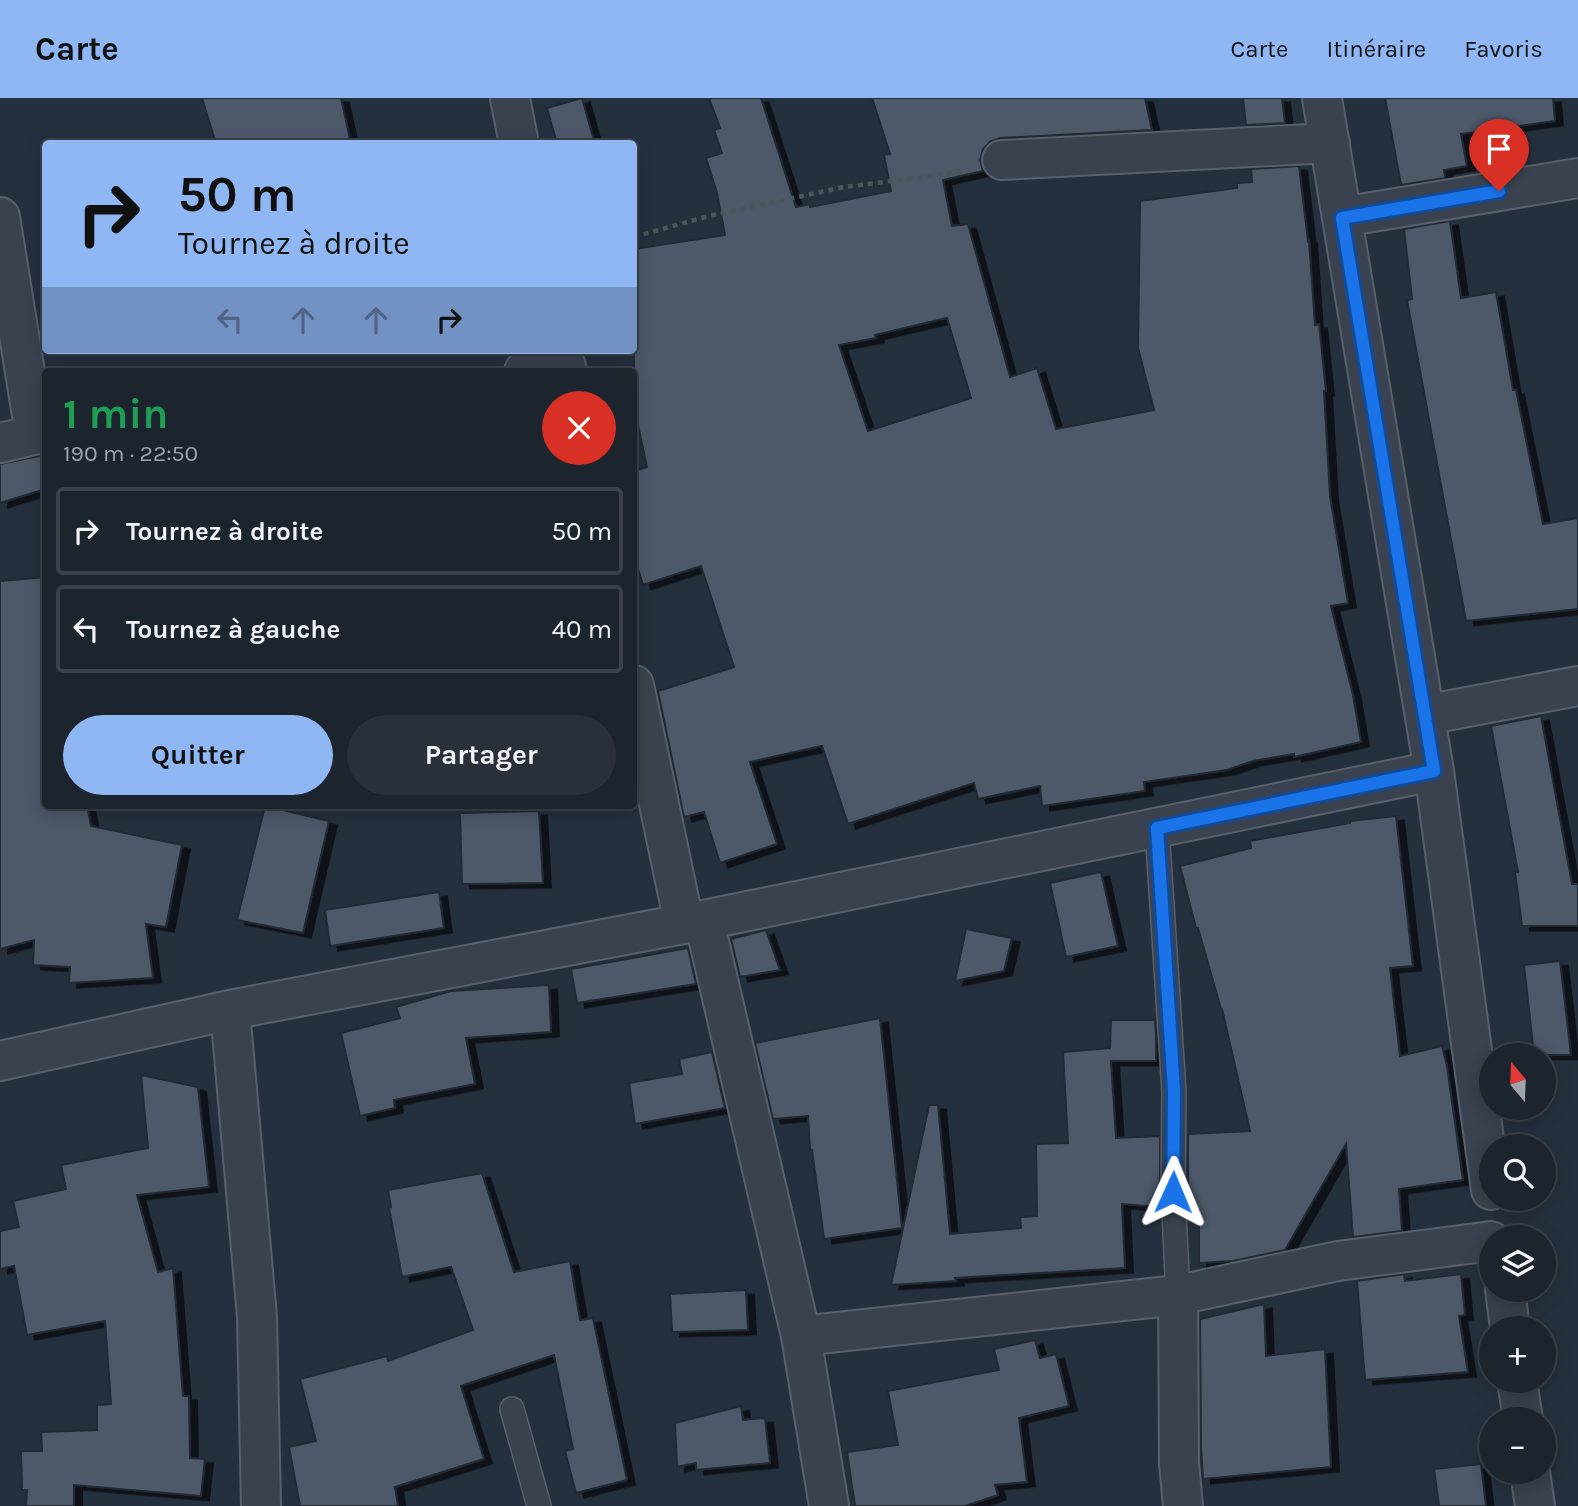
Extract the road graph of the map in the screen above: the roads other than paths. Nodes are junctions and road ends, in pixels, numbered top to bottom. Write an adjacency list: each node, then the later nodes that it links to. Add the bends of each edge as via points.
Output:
1 (510, 98): 3 (street)
2 (1322, 98): 4 (street)
3 (518, 140)
4 (1330, 143): 5 (street); 8 (street)
5 (1002, 160)
6 (1578, 178): 8 (street)
7 (0, 217): 11 (street)
8 (1342, 218): 14 (street)
9 (565, 362): 10 (street)
10 (538, 368)
11 (27, 436)
12 (1578, 685): 14 (street)
13 (637, 697): 17 (street)
14 (1425, 715): 15 (street)
15 (1434, 771): 16 (street); 20 (street)
16 (1157, 828): 17 (street); 22 (lane, via 1174,1091)
17 (694, 922): 18 (street); 23 (street)
18 (229, 1010): 19 (street); 26 (street, via 257,1317)
19 (0, 1061)
20 (1483, 1134)
21 (1479, 1243): 22 (street, via 1338,1261)
22 (1178, 1295): 23 (street); 29 (street)
23 (801, 1336): 28 (street)
24 (512, 1409): 27 (lane)
25 (1532, 1484): 30 (street)
26 (261, 1506)
27 (539, 1506)
28 (829, 1506)
29 (1183, 1506)
30 (1535, 1506)

